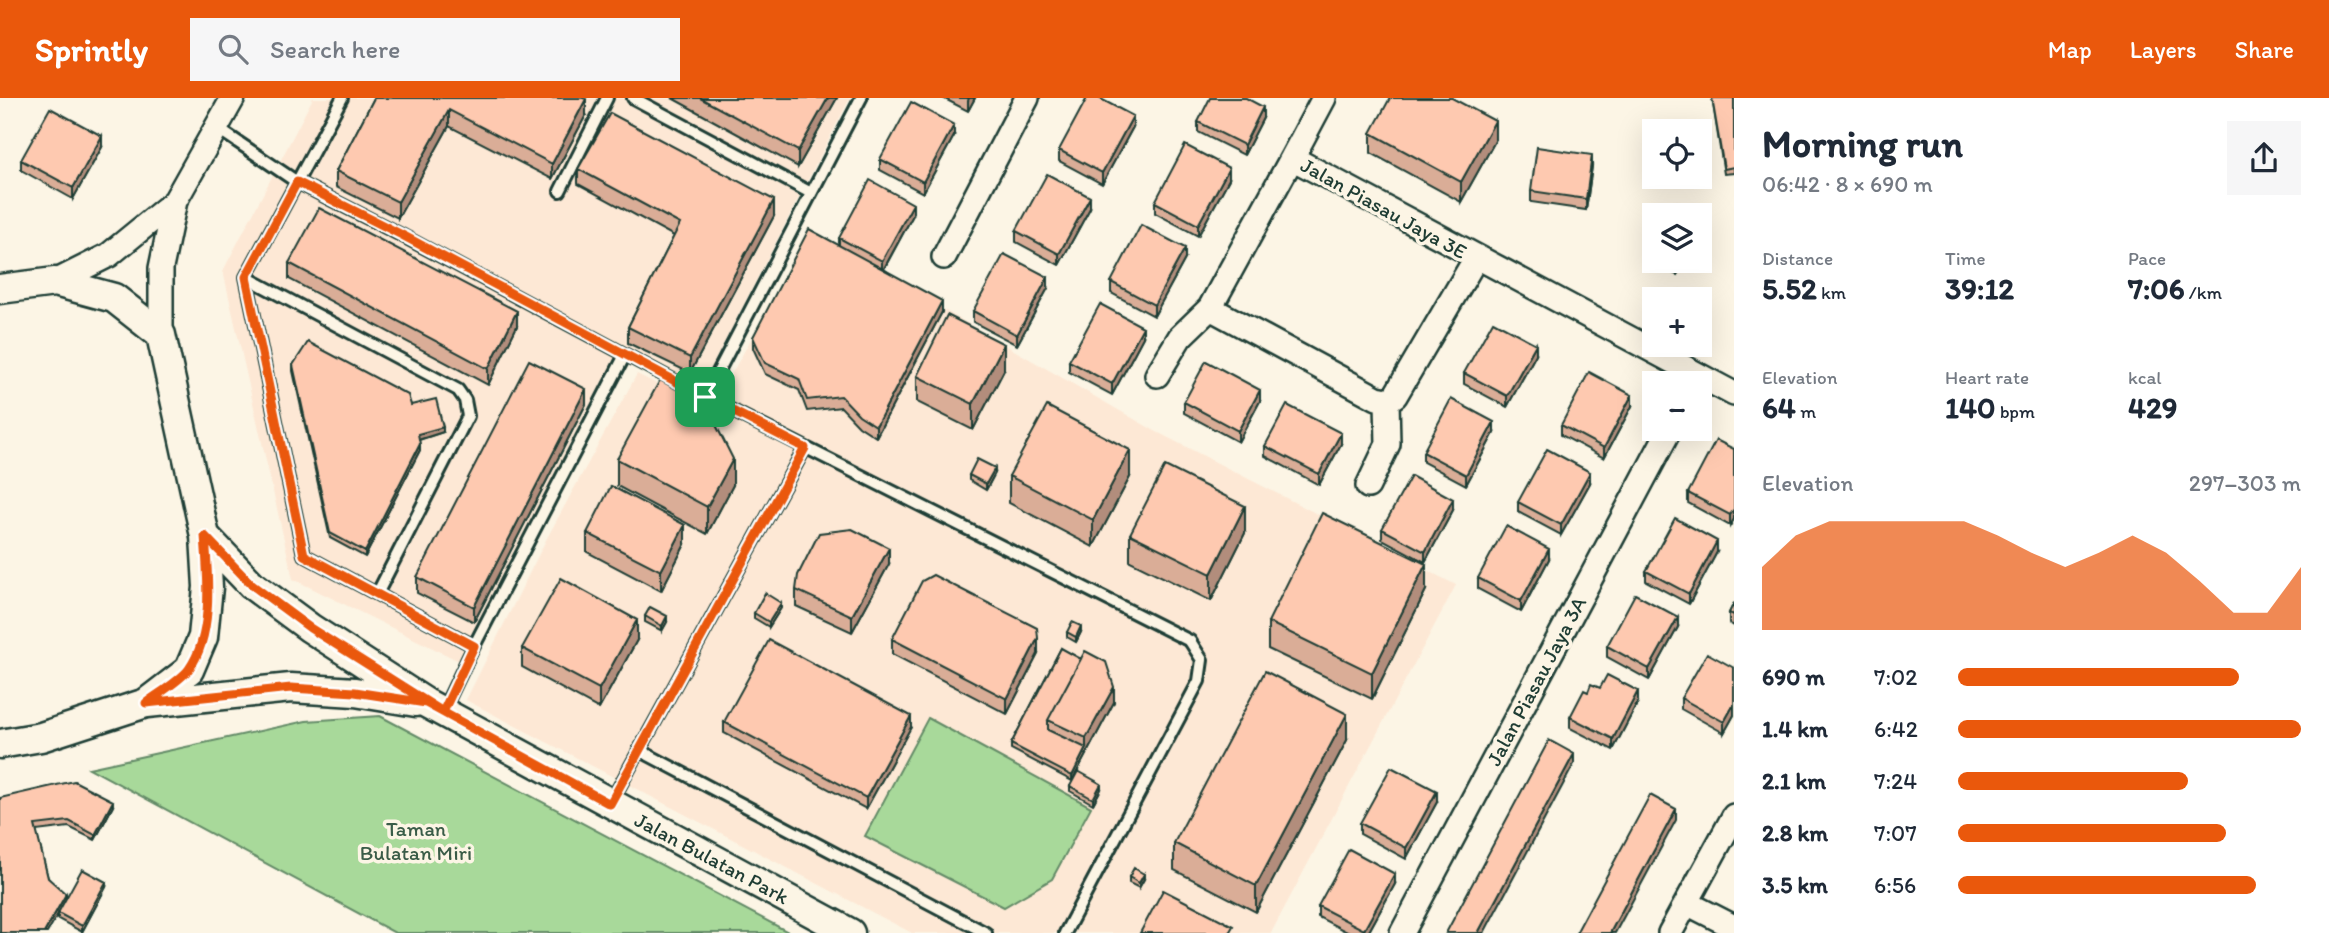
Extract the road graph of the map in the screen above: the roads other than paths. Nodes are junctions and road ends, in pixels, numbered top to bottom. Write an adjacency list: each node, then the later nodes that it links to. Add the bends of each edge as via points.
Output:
1 (233, 98): 8 (street)
2 (342, 98): 10 (lane)
3 (607, 98): 11 (lane)
4 (633, 98): 12 (lane)
5 (861, 98): 12 (lane)
6 (1027, 98): 14 (street)
7 (1324, 98): 9 (street, Jalan Piasau Jaya 3E)
8 (217, 128): 10 (lane); 13 (street)
9 (1292, 158): 15 (street, Jalan Piasau Jaya 3E); 19 (street, Jalan Piasau Jaya 3E)
10 (297, 182): 16 (lane); 21 (lane)
11 (560, 191)
12 (811, 193): 26 (lane)
13 (175, 201): 17 (street, via 108,255); 20 (street, via 161,268)
14 (944, 257)
15 (1476, 258): 22 (street, Jalan Piasau Jaya 3E); 27 (street, Jalan Piasau Jaya 3E, via 1395,396)
16 (246, 277): 32 (lane, via 304,555); 32 (lane, via 458,390 465,400 468,416)
17 (55, 282): 18 (street); 20 (street, via 114,298)
18 (0, 289)
19 (1210, 308): 23 (street, Jalan Piasau Jaya 3E, via 1180,337); 27 (street)
20 (160, 335): 31 (street)
21 (625, 355): 26 (lane); 33 (lane)
22 (1681, 371)
23 (1157, 375)
24 (1712, 385): 25 (street, Jalan Piasau Jaya 3E)
25 (1734, 394)
26 (705, 397): 29 (lane)
27 (1387, 400): 30 (street, via 1388,444)
28 (1664, 441): 45 (street, Jalan Piasau Jaya 3A)
29 (805, 448): 37 (lane); 44 (lane, via 1190,640 1202,660 1199,681)
30 (1368, 486)
31 (205, 536): 34 (street, via 208,587 203,637 189,670); 35 (street, Jalan Bulatan Park, via 252,585)
32 (377, 594): 33 (lane)
33 (474, 646): 35 (lane)
34 (146, 703): 35 (street, via 291,688 355,692); 36 (street, via 41,737)
35 (434, 708): 38 (street, Jalan Bulatan Park)
36 (0, 744)
37 (639, 750): 38 (lane); 43 (lane)
38 (610, 804): 42 (street, Jalan Bulatan Park, via 817,920)
39 (1734, 816): 40 (street)
40 (1687, 903): 41 (street); 46 (street)
41 (1734, 927)
42 (850, 933)
43 (986, 933)
44 (1065, 933)
45 (1402, 933)
46 (1670, 933)

